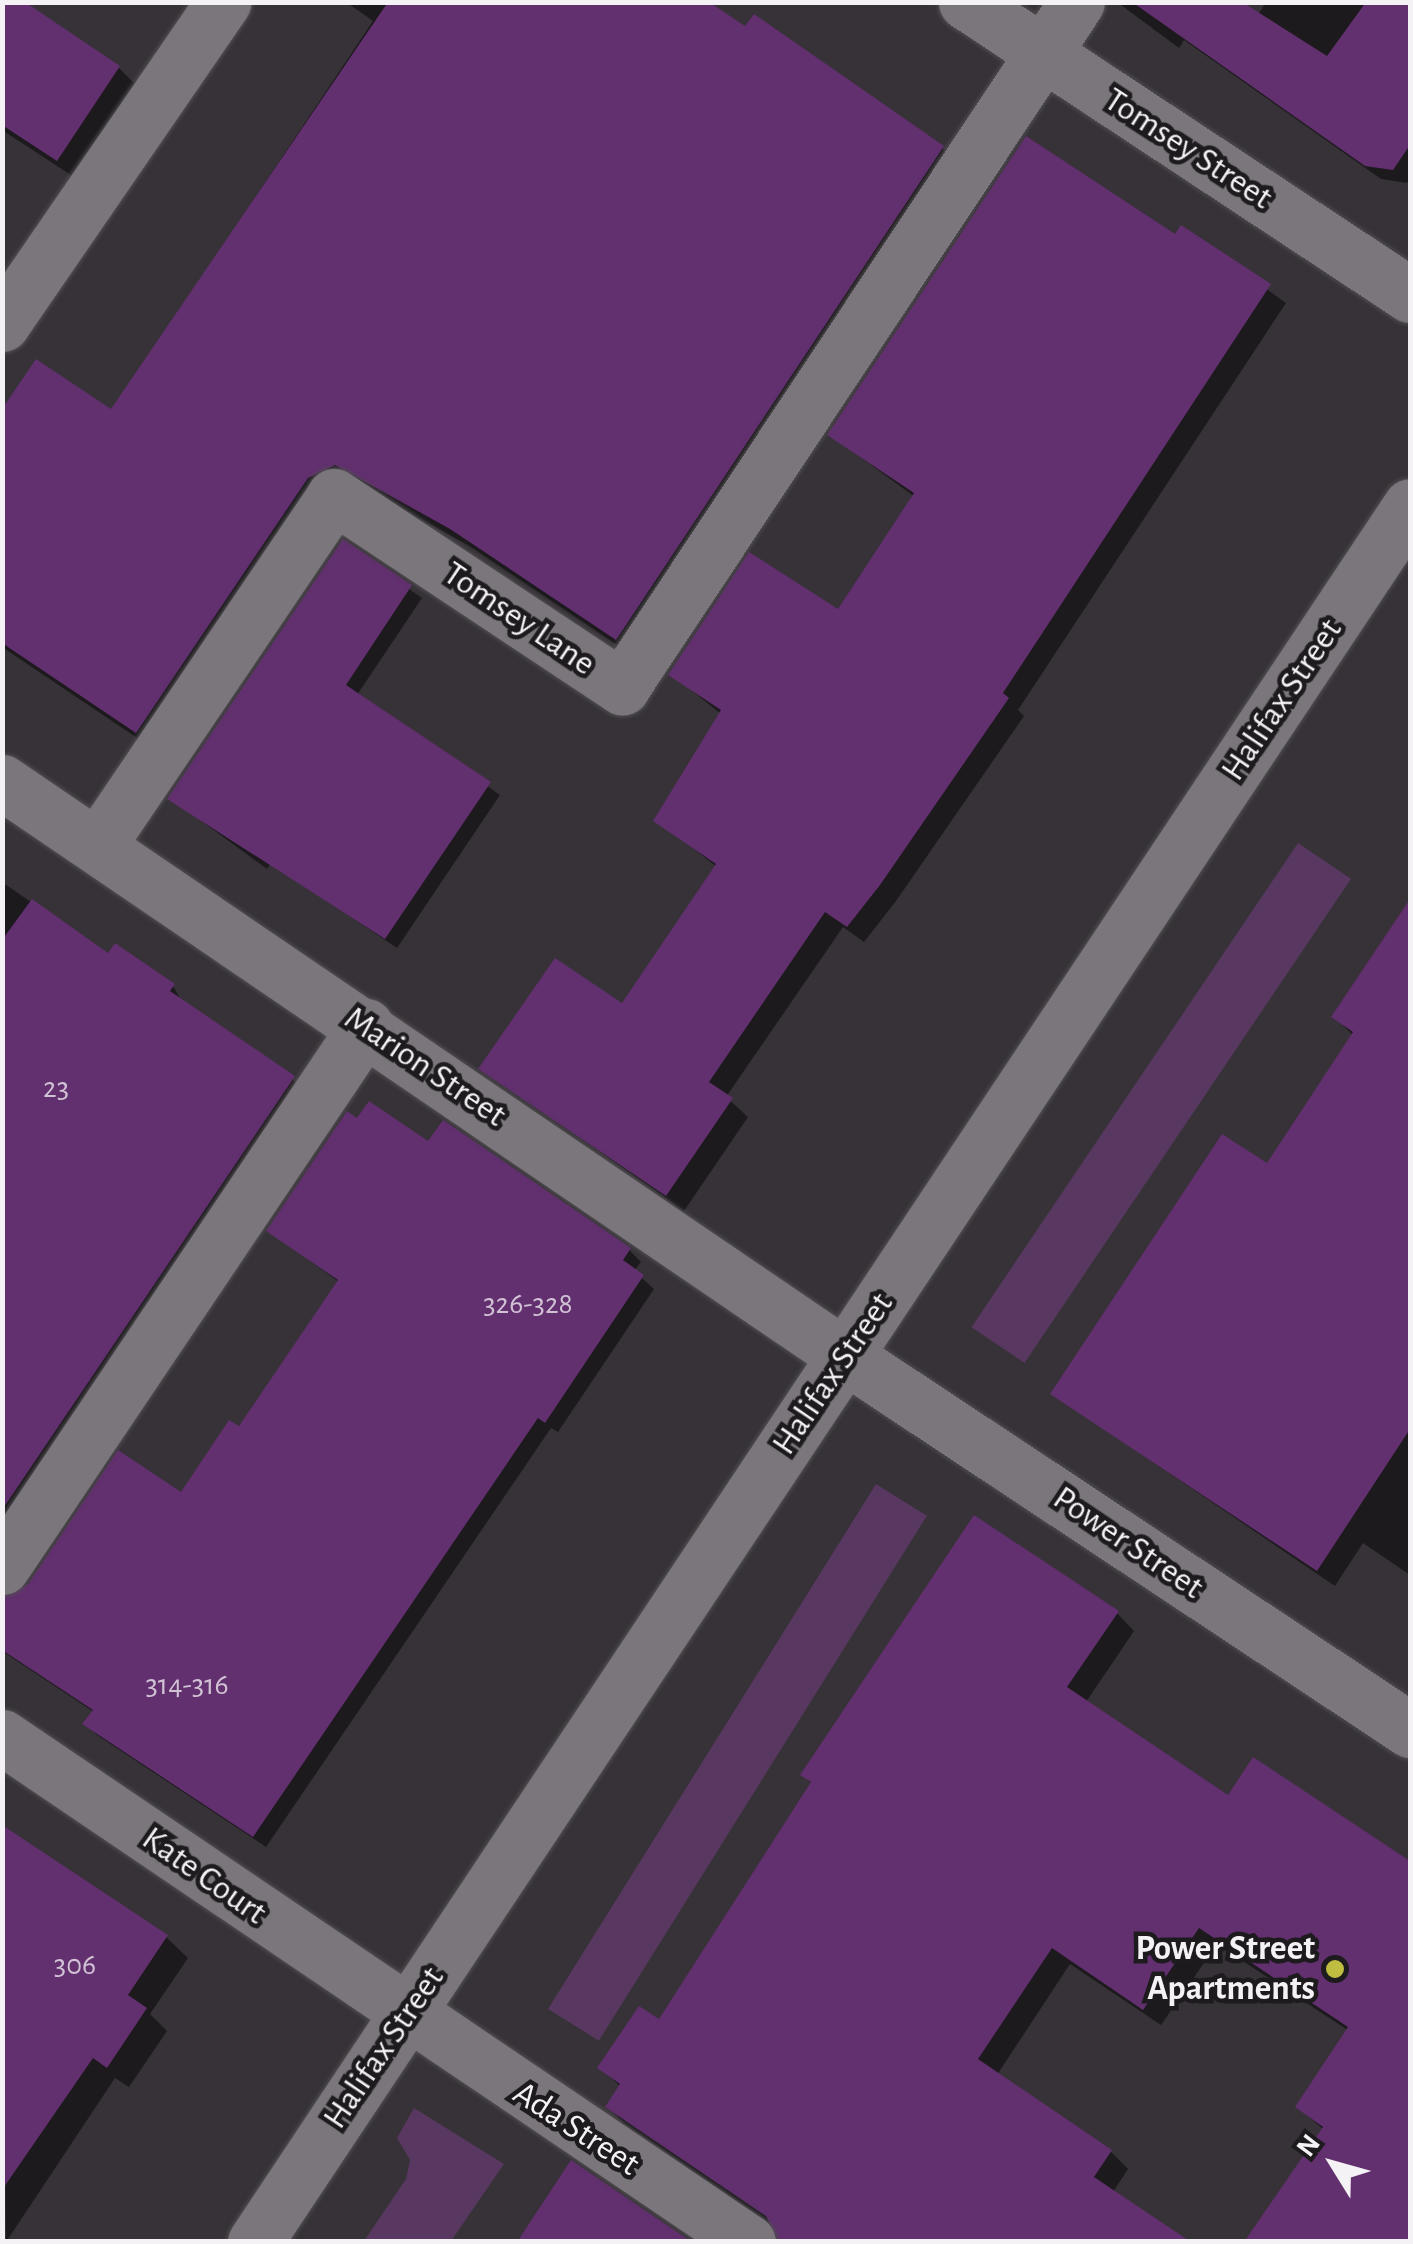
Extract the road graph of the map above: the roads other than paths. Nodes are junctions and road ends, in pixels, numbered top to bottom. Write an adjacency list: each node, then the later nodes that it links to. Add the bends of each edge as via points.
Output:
1 (222, 2): 6 (street)
2 (966, 2): 4 (street, Tomsey Street)
3 (1077, 2): 4 (street)
4 (1043, 54): 5 (street, Tomsey Street); 9 (street, Tomsey Lane, via 622,687 334,496)
5 (1410, 295)
6 (2, 324)
7 (1410, 506): 11 (street, Halifax Street)
8 (2, 782): 9 (street, Marion Street)
9 (98, 846): 10 (street, Marion Street)
10 (366, 1026): 11 (street, Marion Street); 12 (street)
11 (845, 1356): 13 (street, Power Street); 15 (street, Halifax Street)
12 (2, 1567)
13 (1410, 1730)
14 (2, 1736): 15 (street, Kate Court)
15 (406, 2016): 16 (street, Halifax Street); 17 (street, Ada Street)
16 (254, 2242)
17 (748, 2242)

